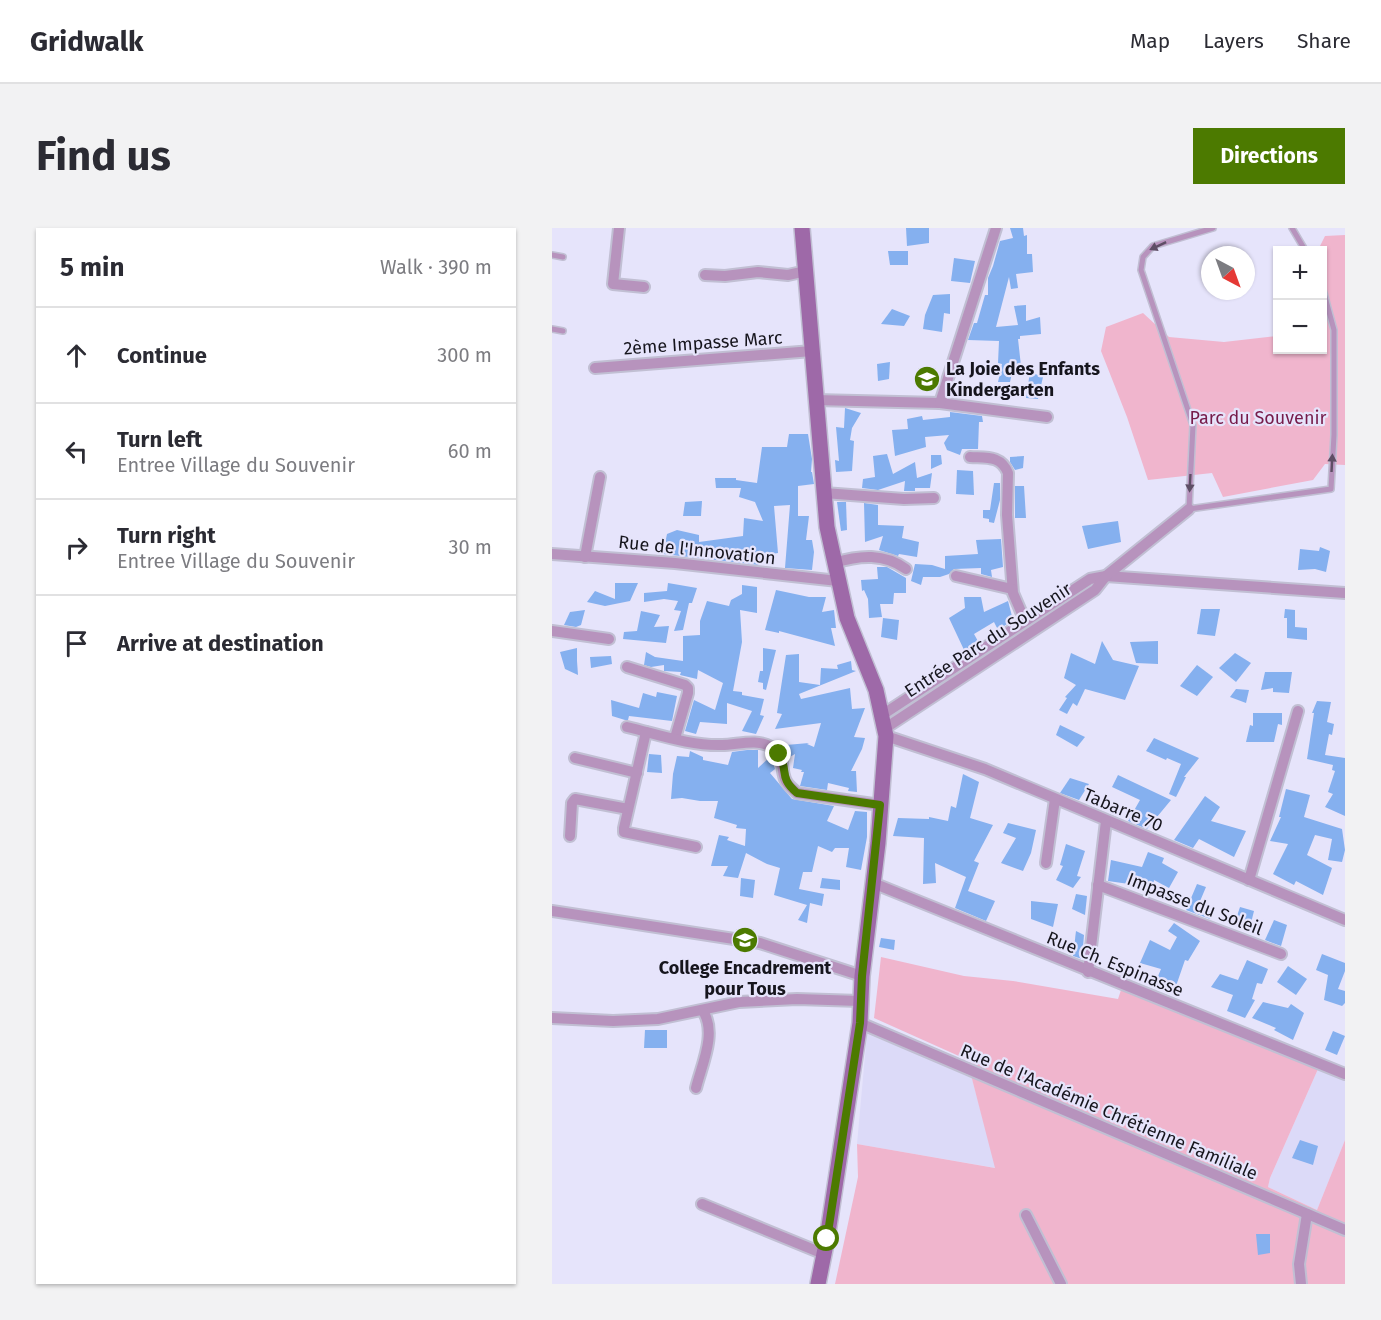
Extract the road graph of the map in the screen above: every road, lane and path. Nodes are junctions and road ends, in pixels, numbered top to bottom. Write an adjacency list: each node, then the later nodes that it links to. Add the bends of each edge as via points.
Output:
1 (619, 228): 11 (street, via 613,284)
2 (802, 228): 9 (main road)
3 (996, 228): 18 (street)
4 (1213, 228): 24 (lane, one-way to 24, via 1153,246 1143,257 1141,270 1193,425)
5 (1292, 228): 6 (lane)
6 (1303, 246)
7 (552, 255): 8 (lane)
8 (563, 257)
9 (806, 271): 10 (street, via 788,275); 15 (main road)
10 (705, 275)
11 (644, 287)
12 (1326, 300): 24 (lane, one-way to 12, via 1331,489 1334,330)
13 (552, 329): 14 (lane)
14 (563, 331)
15 (812, 351): 16 (street, 2ème Impasse Marc); 17 (main road)
16 (596, 368)
17 (815, 400): 18 (street); 22 (main road)
18 (940, 403): 19 (street)
19 (1047, 417)
20 (970, 457): 32 (street, via 997,459 1008,473)
21 (600, 477): 26 (street)
22 (824, 493): 23 (street); 27 (main road)
23 (933, 498)
24 (1189, 509): 30 (street, Entrée Parc du Souvenir)
25 (552, 554): 26 (street, Rue de l'Innovation)
26 (585, 557): 31 (street, Rue de l'Innovation)
27 (834, 563): 28 (street, via 866,556 888,558); 31 (main road)
28 (906, 569)
29 (956, 576): 32 (street)
30 (1106, 576): 33 (street); 34 (street, Entrée Parc du Souvenir, via 1090,579); 40 (street, Entrée Parc du Souvenir, via 1095,590)
31 (838, 581): 40 (main road, via 847,618 876,690)
32 (1012, 589): 34 (street)
33 (1345, 593)
34 (1025, 621): 40 (street, Entrée Parc du Souvenir)
35 (552, 631): 36 (street)
36 (609, 639)
37 (627, 667): 42 (street, via 688,688)
38 (1298, 711): 52 (street)
39 (627, 727): 41 (street)
40 (884, 727): 45 (street, Tabarre 70); 46 (main road)
41 (646, 732): 42 (street); 44 (street)
42 (675, 738): 46 (street, via 722,745 763,744 779,754 784,778 797,793)
43 (575, 758): 44 (street)
44 (637, 773): 47 (street)
45 (1055, 799): 48 (street, Tabarre 70); 51 (street)
46 (880, 805): 53 (main road)
47 (628, 808): 49 (street, via 575,800); 50 (street, via 624,828 627,834)
48 (1106, 821): 52 (street, Tabarre 70); 54 (street)
49 (570, 836)
50 (696, 847)
51 (1046, 863)
52 (1249, 880): 56 (street, Tabarre 70)
53 (873, 884): 58 (street, Rue Ch. Espinasse); 59 (main road)
54 (1098, 885): 57 (street, Impasse du Soleil); 58 (street)
55 (552, 911): 59 (street, via 760,943)
56 (1344, 917)
57 (1281, 954)
58 (1088, 972): 64 (street, Rue Ch. Espinasse)
59 (862, 976): 60 (main road)
60 (860, 1001): 61 (street, via 739,1002); 63 (main road)
61 (703, 1011): 62 (street, via 658,1019); 65 (street, via 708,1019 709,1037)
62 (552, 1018)
63 (860, 1023): 67 (street, Rue de l'Académie Chrétienne Familiale); 70 (main road)
64 (1345, 1074)
65 (696, 1088)
66 (702, 1204): 70 (street)
67 (1307, 1214): 69 (street, Rue de l'Académie Chrétienne Familiale); 73 (street, via 1299,1264)
68 (1026, 1215): 72 (street)
69 (1345, 1230)
70 (824, 1254): 71 (main road)
71 (818, 1284)
72 (1061, 1284)
73 (1301, 1284)

